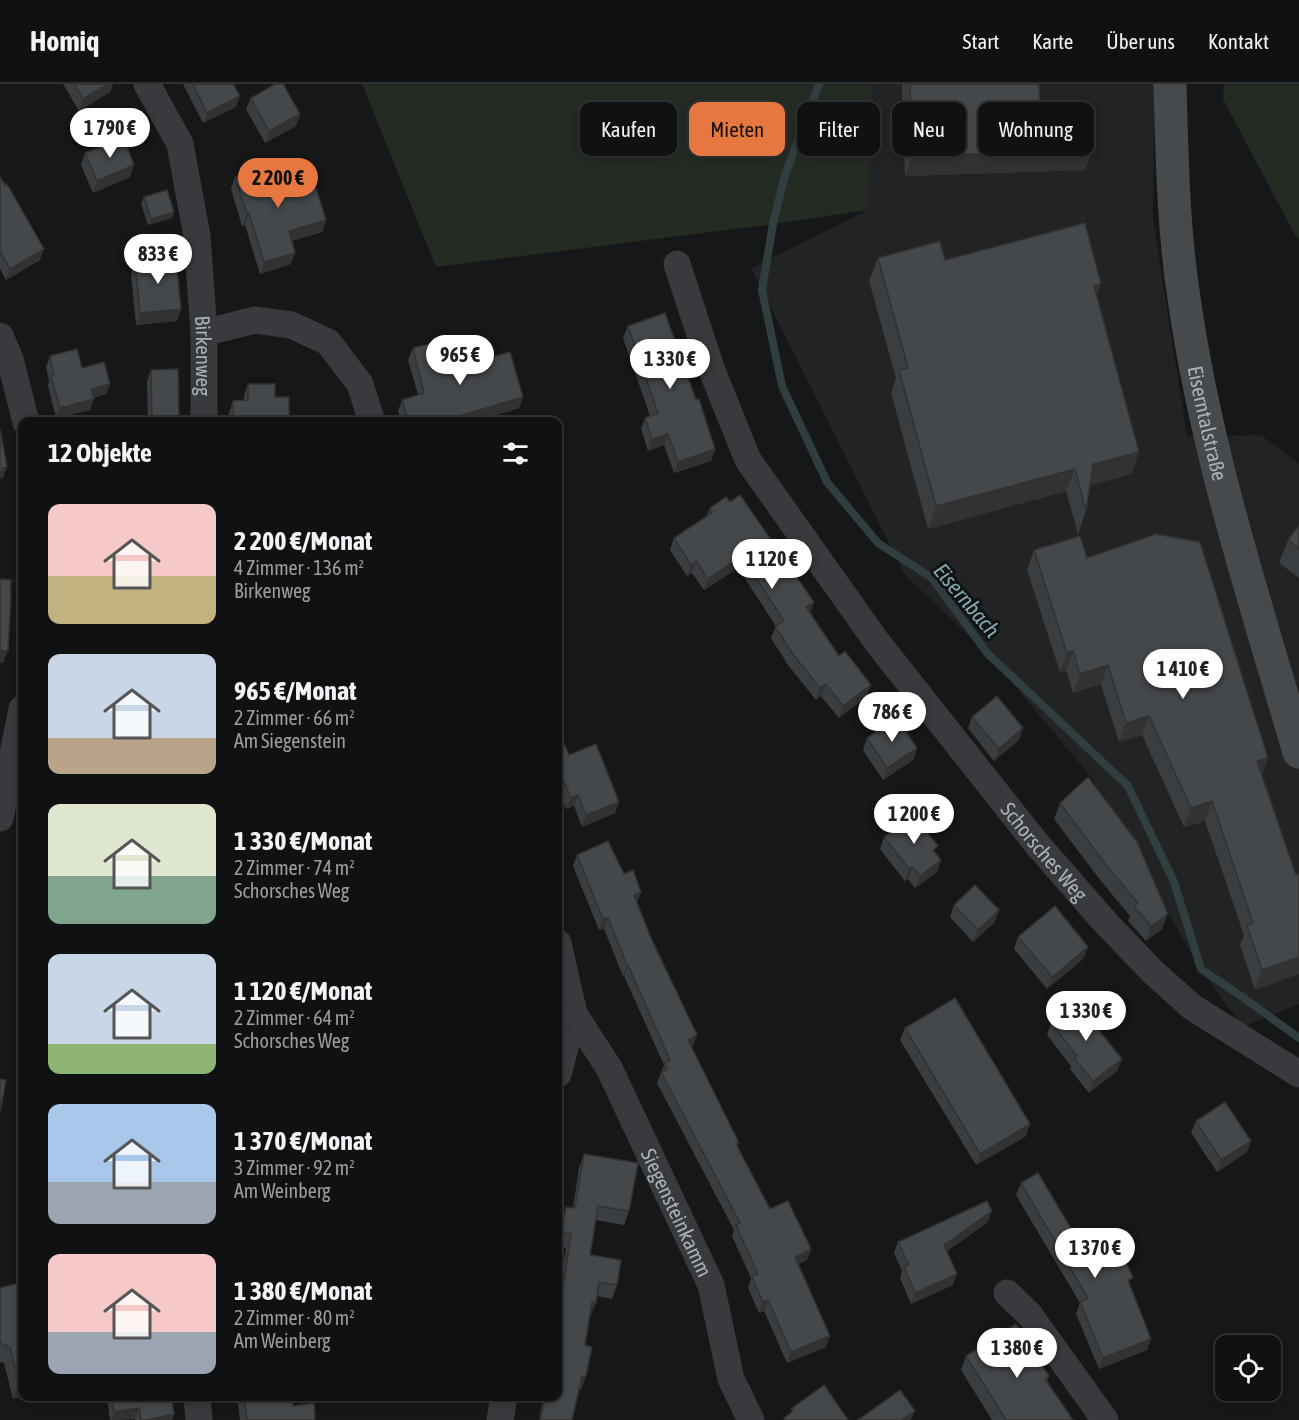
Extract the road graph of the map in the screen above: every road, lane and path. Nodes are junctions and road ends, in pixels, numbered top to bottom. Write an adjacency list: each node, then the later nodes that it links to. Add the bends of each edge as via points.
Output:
1 (147, 84): 4 (street, Birkenweg, via 180,144 197,236)
2 (1170, 84): 10 (main road, Eiserntalstraße, via 1173,193 1184,297 1201,395 1228,509)
3 (677, 264): 15 (street, Schorsches Weg, via 711,368 748,460 877,642 1036,843 1153,972 1192,1007)
4 (204, 333): 7 (street, Birkenweg); 8 (street, via 254,320 291,325 328,342 360,384)
5 (0, 336): 6 (street)
6 (25, 417)
7 (204, 417)
8 (370, 417)
9 (18, 729): 11 (street)
10 (1299, 752)
11 (0, 818)
12 (562, 961): 13 (street)
13 (574, 1014): 14 (street); 21 (street, Siegensteinkamm, via 609,1068 711,1285 731,1379)
14 (562, 1059)
15 (1299, 1074)
16 (1007, 1293): 22 (street, via 1029,1314)
17 (197, 1401): 19 (street)
18 (503, 1401): 20 (street)
19 (199, 1420)
20 (500, 1420)
21 (751, 1420)
22 (1105, 1420)

